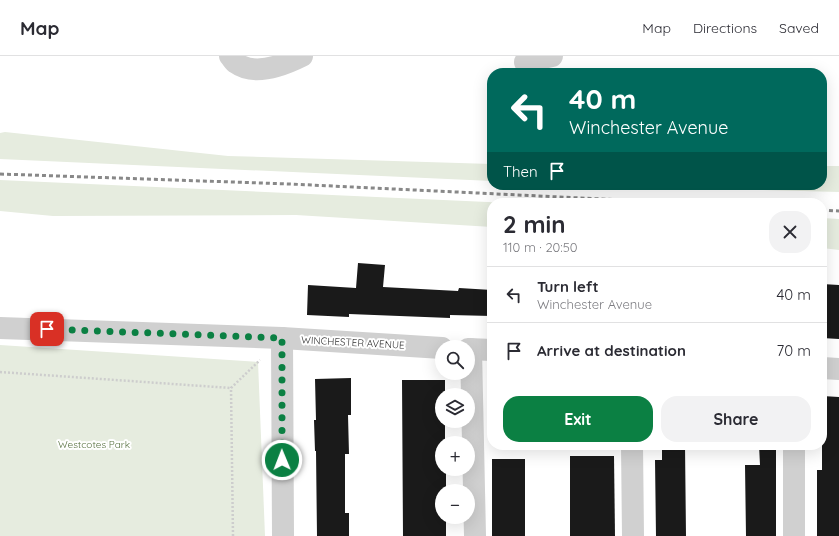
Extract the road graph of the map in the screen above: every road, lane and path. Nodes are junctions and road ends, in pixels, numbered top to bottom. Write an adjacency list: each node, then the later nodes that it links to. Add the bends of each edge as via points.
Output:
1 (230, 56): 2 (street, via 236,63 263,69 283,65)
2 (302, 56)
3 (552, 56): 4 (street)
4 (525, 62)
5 (0, 328): 6 (street, WINCHESTER AVENUE)
6 (282, 338): 7 (street, WINCHESTER AVENUE); 12 (path); 16 (street)
7 (435, 348)
8 (477, 349): 17 (street)
9 (827, 368): 10 (street)
10 (839, 369)
11 (0, 372): 12 (path)
12 (231, 388): 15 (path)
13 (632, 450): 18 (street)
14 (794, 450): 19 (street)
15 (233, 536)
16 (283, 536)
17 (475, 536)
18 (633, 536)
19 (794, 536)

